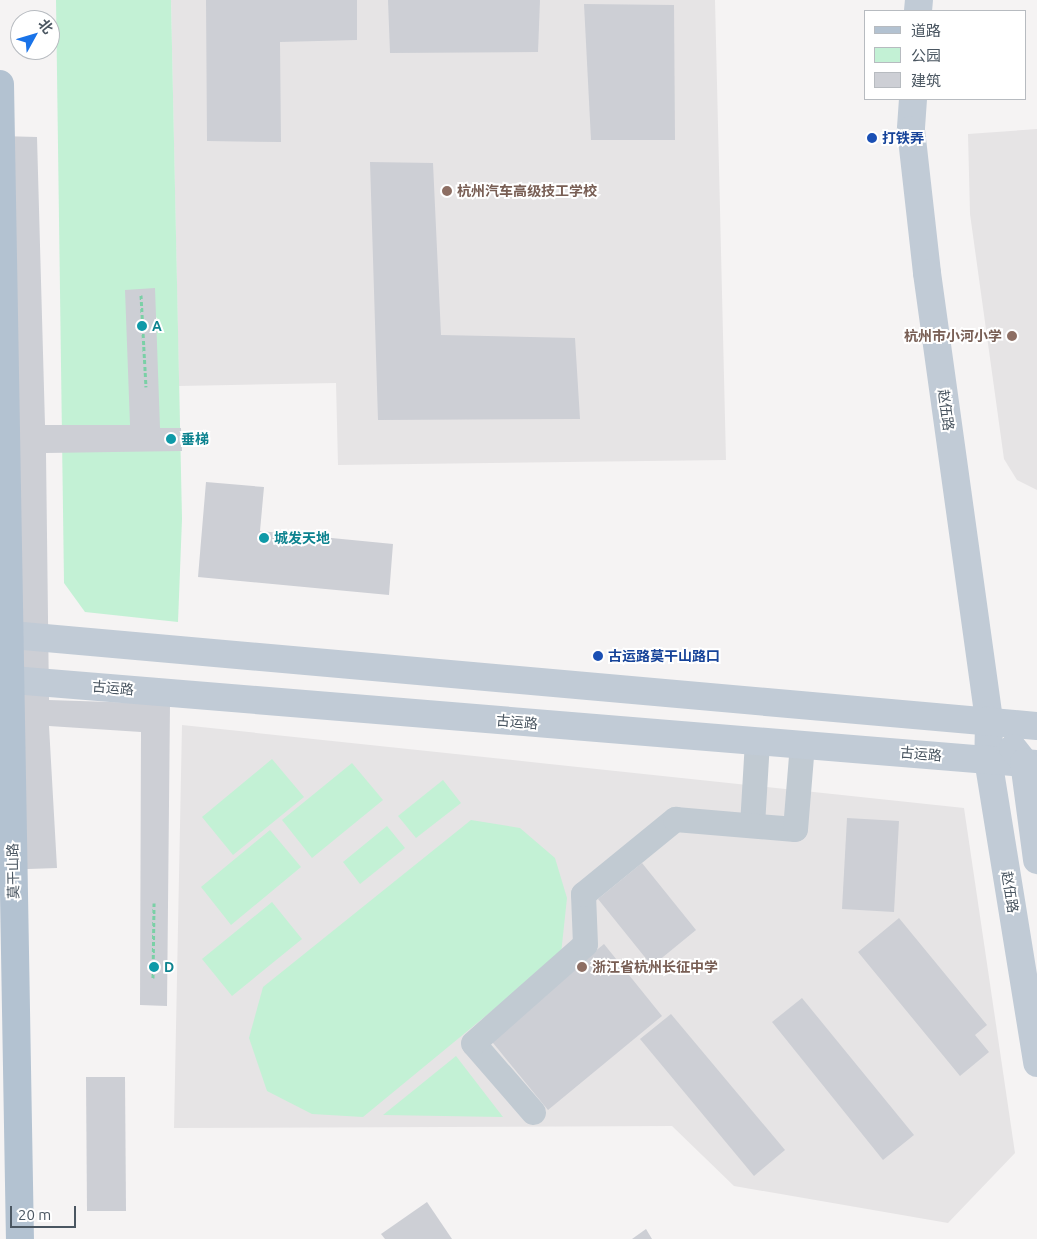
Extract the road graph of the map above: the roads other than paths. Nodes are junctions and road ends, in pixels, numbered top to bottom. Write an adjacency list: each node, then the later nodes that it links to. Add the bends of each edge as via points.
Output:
1 (0, 84): 3 (main road, 莫干山路)
2 (913, 100): 5 (main road, 赵伍路, via 911,130 927,273)
3 (5, 634): 4 (main road, 莫干山路); 5 (main road)
4 (5, 679): 7 (main road, 古运路); 15 (main road, 莫干山路)
5 (989, 720): 6 (main road); 9 (main road, 赵伍路); 10 (main road)
6 (1037, 726)
7 (757, 741): 8 (main road, 古运路); 11 (street)
8 (802, 744): 9 (main road, 古运路); 11 (street, via 794,829)
9 (988, 759): 10 (main road, 古运路); 13 (main road, 赵伍路)
10 (1031, 763): 12 (main road)
11 (752, 825): 14 (street, via 675,819 583,894 585,944 472,1043)
12 (1037, 860)
13 (1037, 1063)
14 (533, 1112)
15 (20, 1239)

